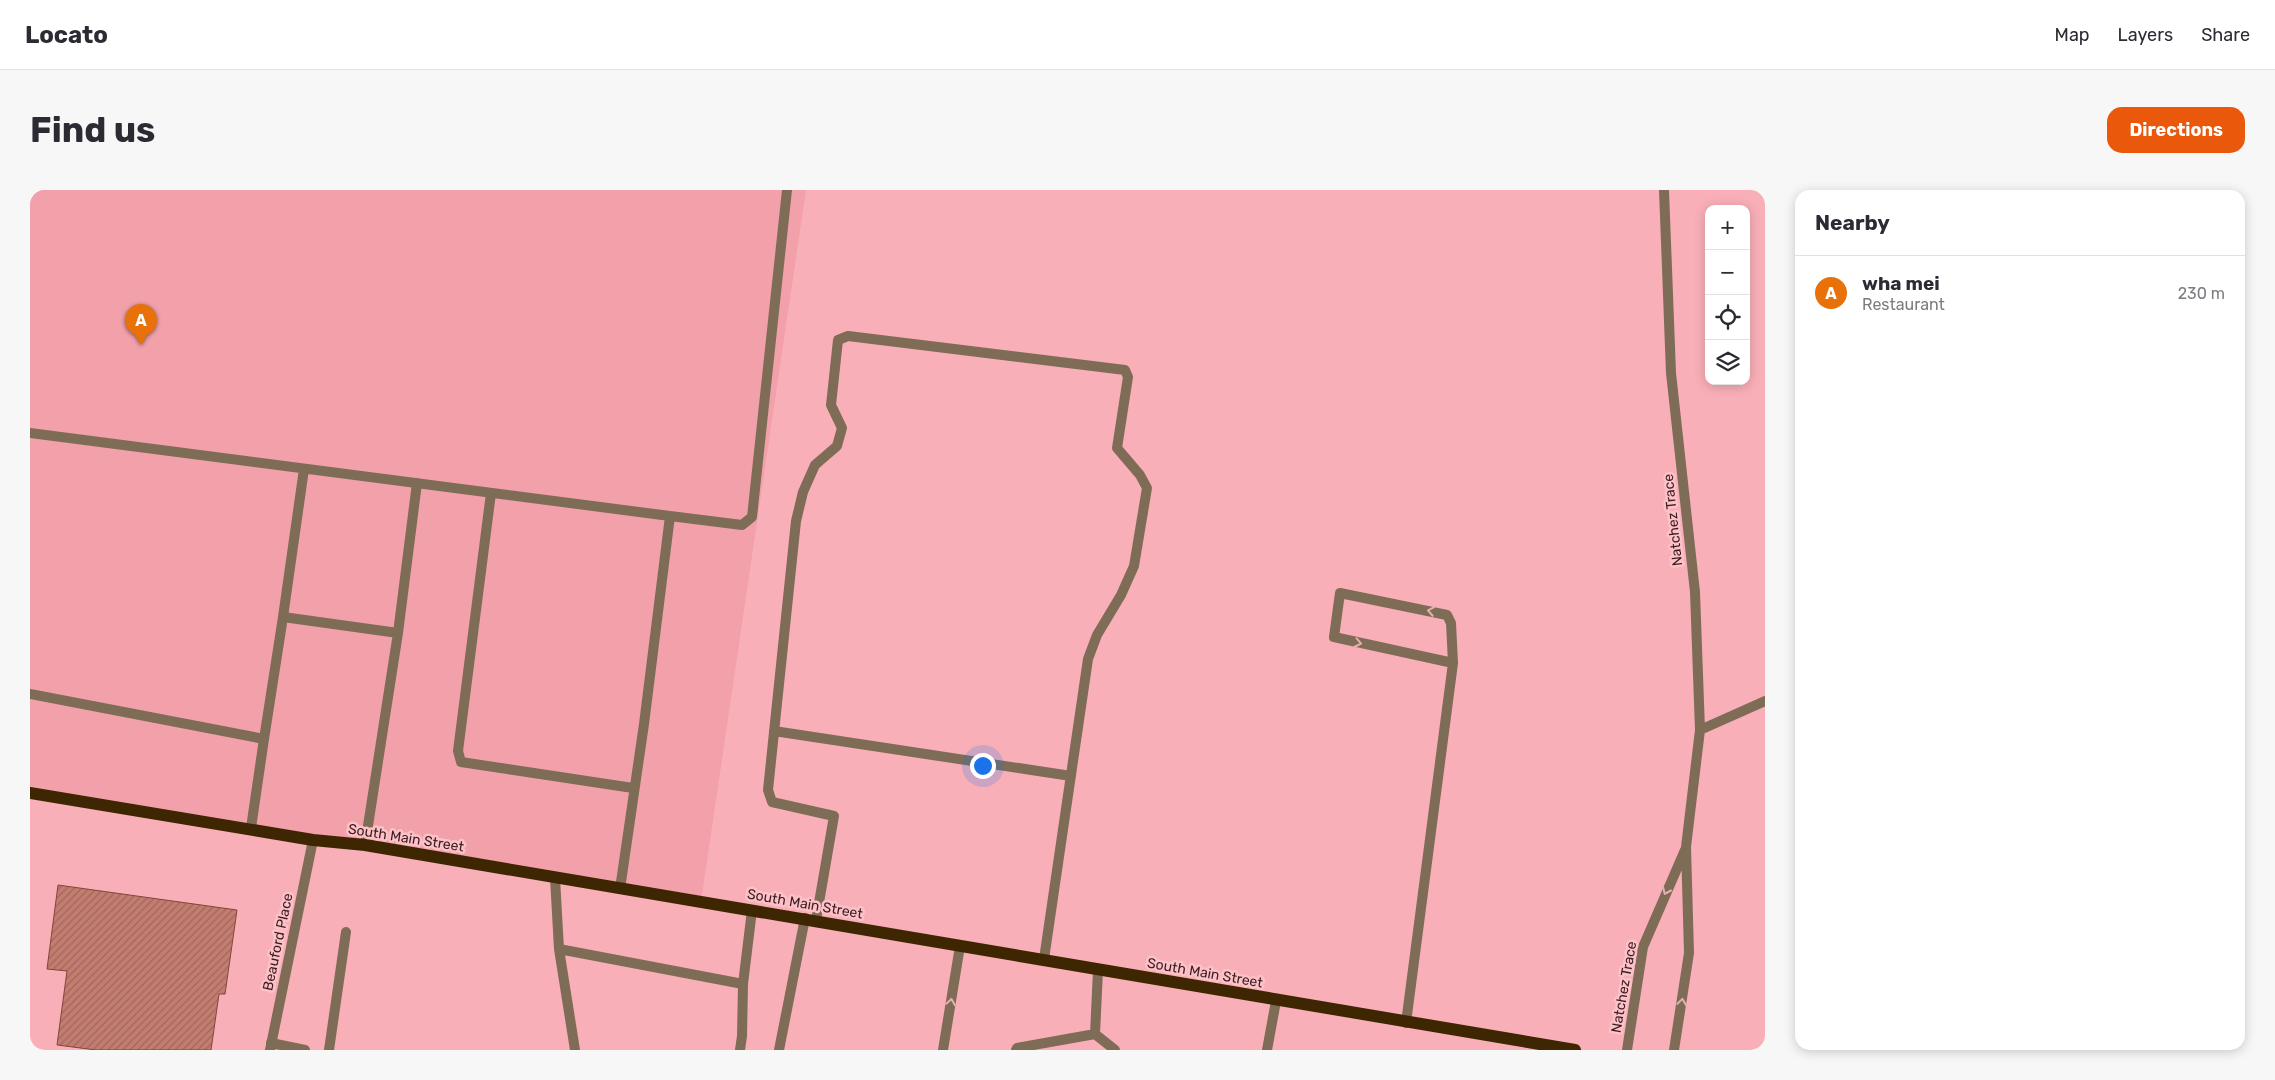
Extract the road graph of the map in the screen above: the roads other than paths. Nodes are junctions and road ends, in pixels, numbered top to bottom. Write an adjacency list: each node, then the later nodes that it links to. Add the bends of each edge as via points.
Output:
1 (787, 190): 7 (street, via 752,517 742,525)
2 (1664, 190): 13 (street, Natchez Trace, via 1671,374 1694,592)
3 (30, 433): 4 (street)
4 (304, 469): 5 (street); 8 (street)
5 (417, 483): 6 (street); 9 (street)
6 (491, 493): 7 (street); 17 (street, via 458,751 460,762)
7 (670, 516): 17 (street)
8 (283, 617): 9 (street); 15 (street)
9 (398, 633): 21 (street)
10 (1453, 663): 10 (street, one-way to 10, via 1452,623 1447,615 1340,593 1334,637); 34 (street)
11 (30, 694): 15 (street)
12 (1765, 700): 13 (street)
13 (1700, 730): 22 (street, Natchez Trace)
14 (774, 731): 16 (street); 16 (street, via 796,521 803,492 815,465 837,446 842,428 831,405 838,340 848,336 1125,370 1128,377 1117,448 1147,488 1134,566 1097,635 1088,659); 26 (street, via 768,790 772,802 834,816)
15 (264, 739): 19 (street)
16 (1071, 776): 30 (street)
17 (633, 788): 24 (street)
18 (30, 794): 19 (main road, South Main Street)
19 (251, 828): 20 (main road, South Main Street)
20 (313, 840): 21 (main road, South Main Street); 36 (street, Beauford Place)
21 (365, 845): 23 (main road, South Main Street)
22 (1686, 847): 47 (street, Natchez Trace, one-way to 47, via 1643,947); 48 (street, Natchez Trace, one-way to 22, via 1689,953)
23 (555, 878): 24 (main road, South Main Street); 29 (street)
24 (620, 889): 25 (main road, South Main Street)
25 (752, 910): 26 (main road, South Main Street); 32 (street)
26 (810, 919): 28 (main road, South Main Street); 41 (street)
27 (346, 932): 38 (street)
28 (960, 946): 30 (main road, South Main Street); 42 (street, one-way to 28)
29 (559, 949): 32 (street); 39 (street)
30 (1044, 959): 31 (main road, South Main Street)
31 (1098, 970): 33 (main road, South Main Street); 35 (street)
32 (743, 984): 40 (street)
33 (1276, 1000): 34 (main road, South Main Street); 45 (street)
34 (1406, 1023): 46 (main road, South Main Street)
35 (1095, 1034): 43 (street); 44 (street)
36 (271, 1047): 37 (street)
37 (305, 1050)
38 (329, 1050)
39 (575, 1050)
40 (740, 1050)
41 (779, 1050)
42 (943, 1050)
43 (1016, 1050)
44 (1115, 1050)
45 (1267, 1050)
46 (1570, 1050)
47 (1627, 1050)
48 (1674, 1050)

